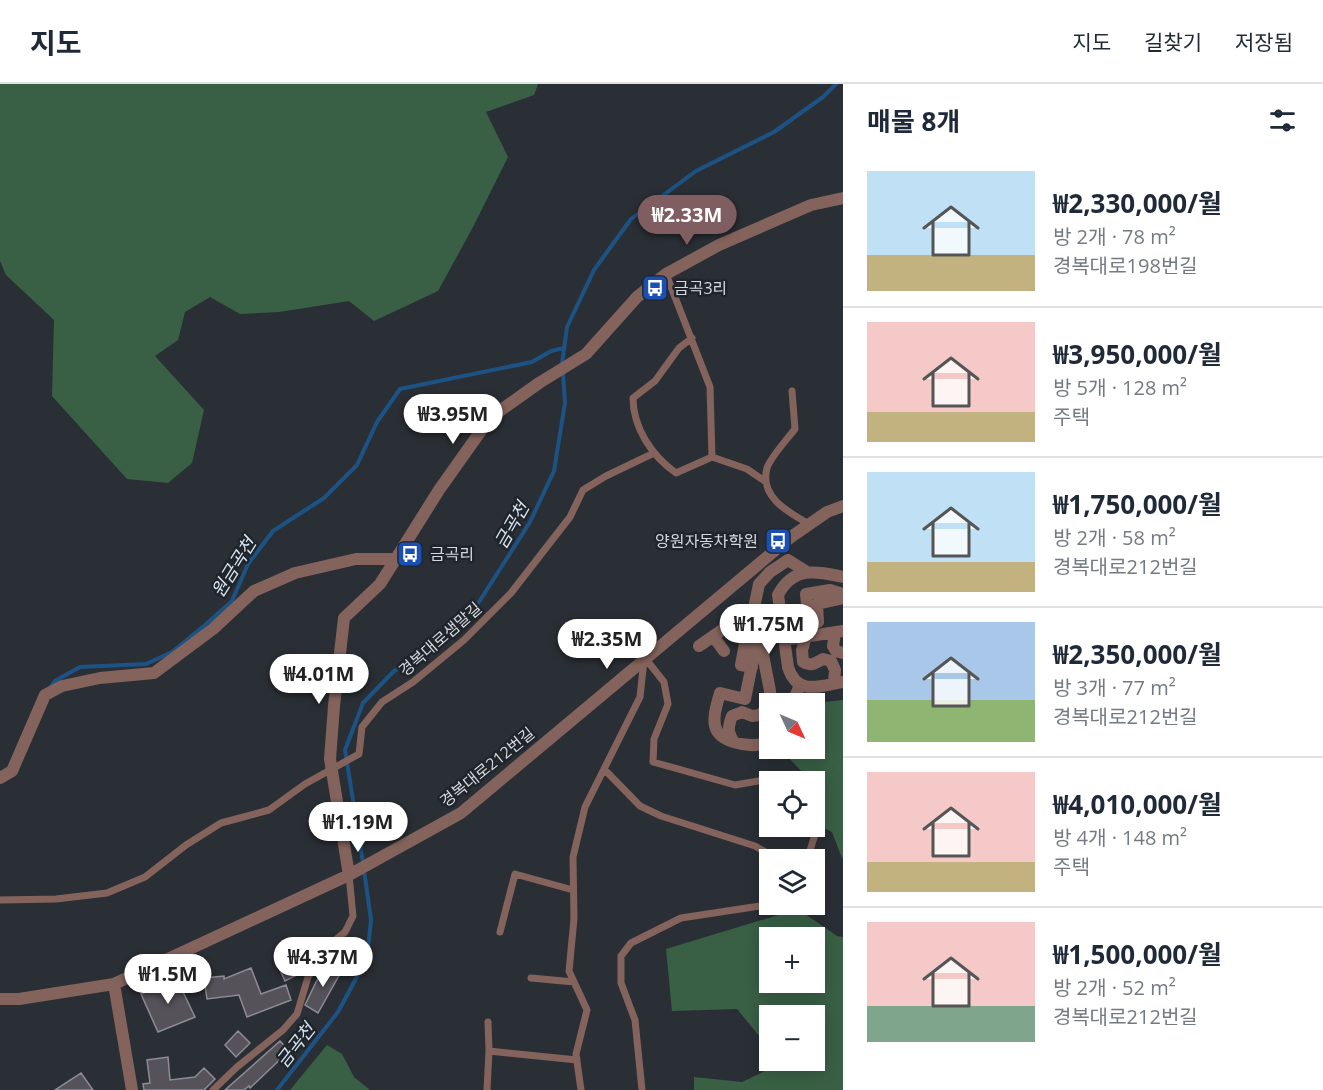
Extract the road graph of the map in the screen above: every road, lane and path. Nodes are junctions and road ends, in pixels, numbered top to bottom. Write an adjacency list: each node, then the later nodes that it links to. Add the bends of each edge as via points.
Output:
1 (843, 198): 2 (street, via 811,205 719,245)
2 (666, 274): 3 (lane); 11 (street, via 637,297 586,354 490,418)
3 (692, 338): 5 (lane, via 679,348 655,381 633,398 633,412); 6 (lane, via 710,387)
4 (792, 391): 7 (lane, via 795,429 767,466)
5 (654, 453): 6 (lane, via 676,473); 33 (lane, 경복대로샘말길, via 584,490 570,517 511,592 464,640 382,702 362,727 359,754)
6 (712, 457): 7 (lane, via 747,469)
7 (766, 482): 9 (lane, via 771,496 790,514)
8 (843, 506): 9 (street, 경복대로212번길)
9 (809, 524): 10 (street, 경복대로212번길)
10 (775, 550): 12 (street); 25 (street, 경복대로212번길)
11 (396, 559): 33 (street, via 380,584 344,618 333,706 330,759); 35 (street, via 356,559 295,573 254,591 213,629 154,673 100,678 62,686 45,695 12,771)
12 (782, 565): 13 (street, via 788,560); 16 (street, via 759,584)
13 (807, 572): 14 (street); 17 (street, via 783,585 778,595)
14 (843, 577)
15 (843, 596): 17 (street, via 830,590 806,594 808,615)
16 (754, 608): 18 (street); 20 (street)
17 (782, 628): 21 (street); 27 (street, via 791,677)
18 (759, 630): 28 (street); 31 (street, via 746,699 720,693 714,718 717,731)
19 (839, 632): 21 (street); 24 (street, via 833,646)
20 (713, 636): 22 (street); 23 (street)
21 (806, 637): 26 (street, via 803,662 808,665 823,659 831,661)
22 (699, 646)
23 (724, 651)
24 (843, 653)
25 (645, 658): 34 (lane, via 640,698); 36 (lane, via 664,682 668,704 654,739 653,762 735,785); 38 (street, 경복대로212번길, via 461,813)
26 (839, 683): 27 (street)
27 (800, 685): 29 (street)
28 (770, 693)
29 (797, 693)
30 (759, 715): 31 (street, via 742,712 732,716 728,726)
31 (734, 742): 32 (street)
32 (759, 745)
33 (334, 767): 38 (street); 40 (lane, 경복대로샘말길, via 269,810 221,823 145,877 107,893 56,900)
34 (604, 769): 37 (lane, via 640,806); 39 (lane, via 585,807 573,857)
35 (0, 777)
36 (759, 781)
37 (760, 849)
38 (349, 875): 45 (street, 경복대로212번길); 51 (lane, via 353,916 345,932 326,948 308,977 297,1014)
39 (573, 890): 42 (lane, via 515,874); 44 (lane, via 569,971)
40 (0, 900)
41 (759, 906): 54 (lane, via 681,918 631,943 621,956 621,983 635,1020)
42 (500, 932)
43 (531, 978): 44 (lane)
44 (574, 982): 49 (lane, via 587,1010)
45 (114, 984): 46 (street, 경복대로212번길); 50 (street)
46 (0, 999)
47 (488, 1022): 48 (lane)
48 (489, 1052): 49 (lane); 52 (lane)
49 (577, 1060): 53 (lane)
50 (132, 1090)
51 (213, 1090)
52 (487, 1090)
53 (581, 1090)
54 (642, 1090)

